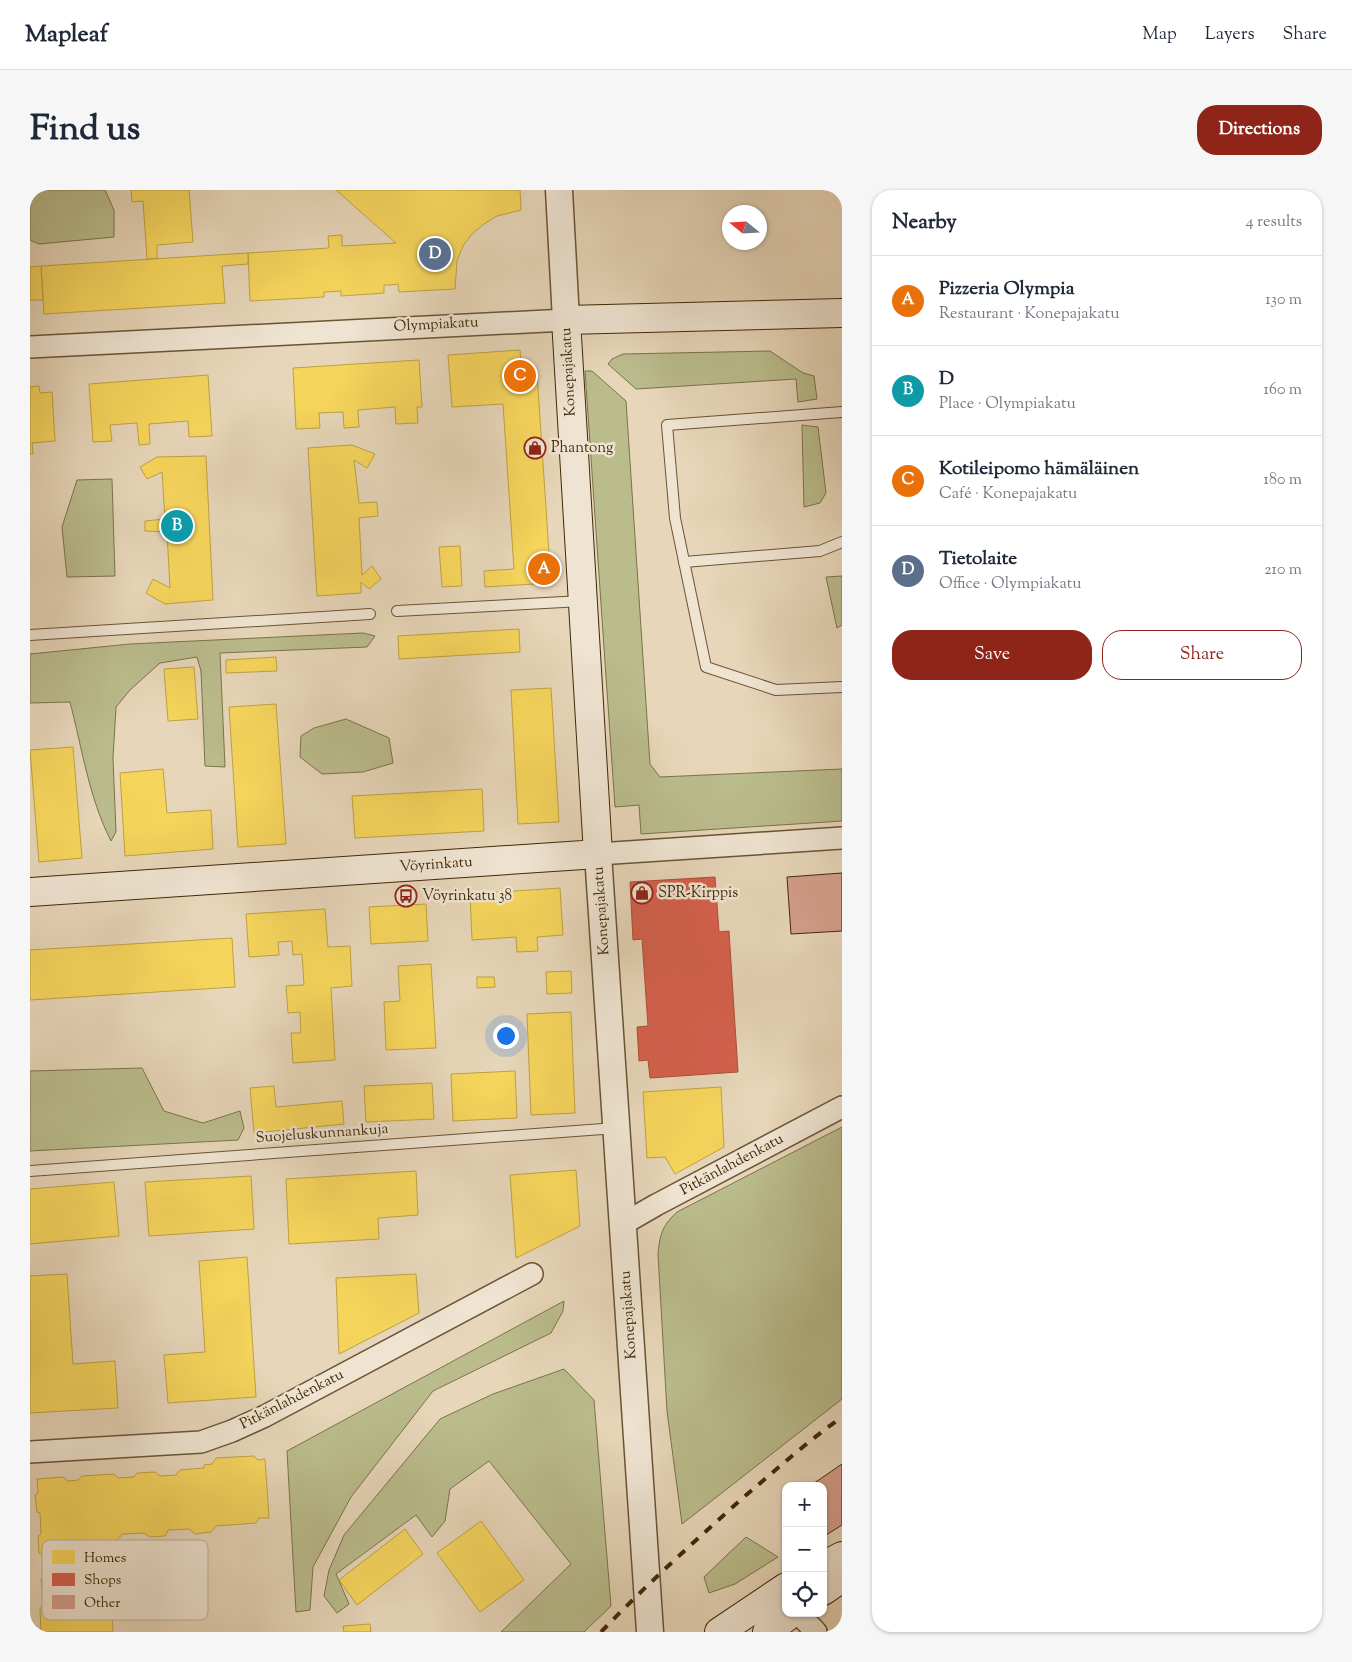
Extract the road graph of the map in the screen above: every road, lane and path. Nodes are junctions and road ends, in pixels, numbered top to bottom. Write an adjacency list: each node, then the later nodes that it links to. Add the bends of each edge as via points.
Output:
1 (559, 190): 3 (street, Konepajakatu)
2 (842, 313): 3 (main road, Olympiakatu)
3 (566, 320): 4 (street, Olympiakatu); 8 (main road, Konepajakatu)
4 (30, 347)
5 (842, 412): 7 (lane, via 667,425 675,518)
6 (842, 542): 7 (lane, via 820,550)
7 (684, 562): 12 (lane, via 706,668 776,690)
8 (583, 601): 9 (lane); 14 (main road, Konepajakatu)
9 (397, 611)
10 (370, 614): 11 (lane)
11 (30, 635)
12 (842, 687)
13 (842, 838): 14 (street, Vöyrinkatu)
14 (598, 854): 15 (main road, Vöyrinkatu); 17 (street, Konepajakatu)
15 (30, 892)
16 (842, 1107): 19 (street, Pitkänlahdenkatu)
17 (617, 1128): 18 (lane, Suojeluskunnankuja); 19 (street, Konepajakatu)
18 (30, 1171)
19 (623, 1224): 29 (street, Konepajakatu)
20 (532, 1274): 21 (street, Pitkänlahdenkatu, via 265,1416 201,1442)
21 (30, 1452)
22 (842, 1556): 23 (main road)
23 (827, 1564)
24 (842, 1578): 25 (main road)
25 (827, 1588)
26 (782, 1600): 30 (main road)
27 (782, 1605): 31 (main road)
28 (802, 1617): 32 (street)
29 (650, 1632)
30 (718, 1632)
31 (767, 1632)
32 (816, 1632)

